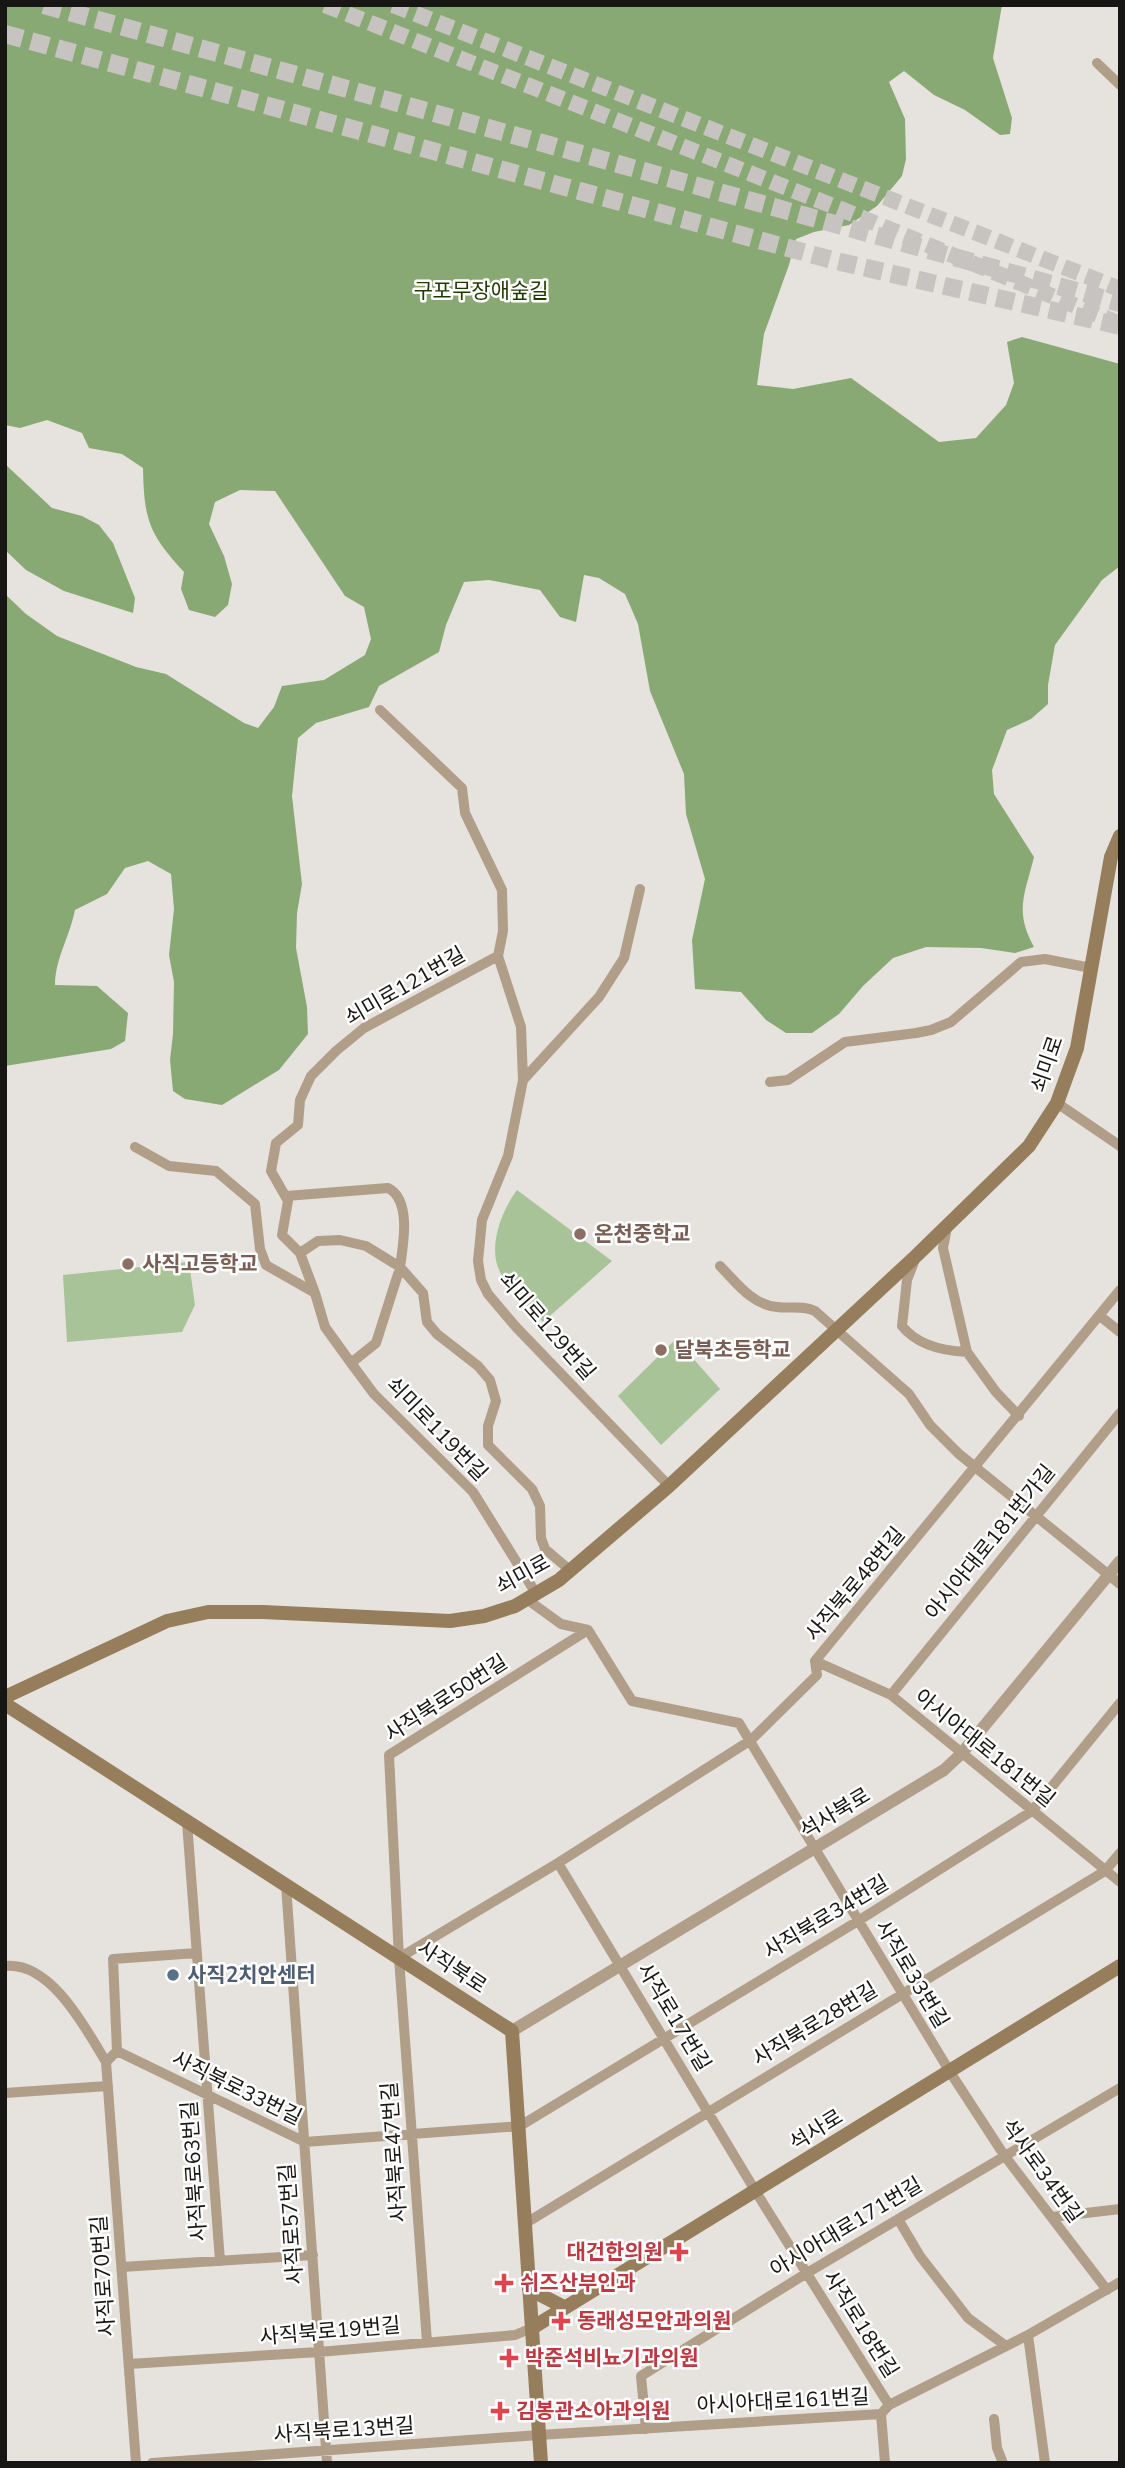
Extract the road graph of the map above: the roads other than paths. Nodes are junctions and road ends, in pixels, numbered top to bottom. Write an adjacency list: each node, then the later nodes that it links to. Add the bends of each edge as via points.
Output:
1 (1097, 63): 2 (street)
2 (1120, 85)
3 (380, 710): 6 (street, 쇠미로129번길, via 462,788 465,813 502,890 503,932)
4 (1120, 836): 7 (main road, 쇠미로, via 1111,857)
5 (640, 889): 8 (street, via 624,958 599,997)
6 (498, 956): 8 (street, 쇠미로129번길, via 521,1027); 13 (street, 쇠미로121번길, via 364,1028 311,1076 300,1100 298,1125 276,1143 271,1171)
7 (1091, 968): 9 (street, via 1045,959 1021,962 961,1015 940,1027 845,1042 788,1080); 10 (main road, 쇠미로, via 1077,1048)
8 (523, 1080): 29 (street, 쇠미로129번길, via 508,1156 482,1220 481,1280 516,1327)
9 (770, 1082)
10 (1057, 1104): 11 (street); 14 (main road, 쇠미로, via 1029,1146)
11 (1120, 1146)
12 (135, 1147): 20 (street, via 169,1166 216,1171 255,1203 266,1265)
13 (286, 1195): 15 (street, 쇠미로121번길, via 282,1235); 18 (street, via 393,1191 406,1227)
14 (948, 1225): 16 (main road, 쇠미로); 24 (street, via 943,1248)
15 (300, 1253): 18 (street, via 317,1241 340,1240 366,1246); 20 (street, 쇠미로119번길)
16 (916, 1256): 22 (main road, 쇠미로); 24 (street, 쇠미로, via 907,1280 902,1326 911,1337 931,1347)
17 (720, 1266): 22 (street, via 754,1300 773,1307 807,1307)
18 (401, 1270): 25 (street, via 376,1343); 32 (street, via 423,1293 427,1322 490,1380 496,1401 488,1445 532,1489 540,1506 545,1549)
19 (1120, 1290): 21 (street, 사직북로48번길)
20 (315, 1293): 25 (street, 쇠미로119번길, via 325,1327)
21 (1100, 1316): 23 (street); 27 (street, 사직북로48번길)
22 (836, 1331): 28 (street, via 909,1394 930,1424); 29 (main road, 쇠미로)
23 (1120, 1332)
24 (967, 1352): 27 (street)
25 (351, 1363): 35 (street, 쇠미로119번길, via 374,1394 473,1492)
26 (1120, 1413): 30 (street, 아시아대로181번가길)
27 (1018, 1416): 28 (street, 사직북로48번길)
28 (976, 1468): 30 (street); 37 (street, 사직북로48번길)
29 (669, 1486): 32 (main road, 쇠미로)
30 (1036, 1516): 33 (street); 38 (street, 아시아대로181번가길)
31 (1120, 1562): 33 (street, 석사북로)
32 (571, 1571): 35 (main road, 쇠미로)
33 (1108, 1575): 34 (street); 43 (street, 석사북로)
34 (1120, 1584)
35 (532, 1598): 36 (street, via 561,1625); 39 (main road, 쇠미로, via 484,1616 450,1621 208,1612 167,1621)
36 (588, 1630): 42 (street, 사직로33번길, via 632,1701 739,1723); 54 (street, 사직북로50번길, via 389,1755)
37 (815, 1661): 38 (street, 아시아대로181번길); 42 (street, 사직북로48번길, via 817,1675)
38 (891, 1695): 43 (street, 아시아대로181번길)
39 (5, 1697)
40 (1120, 1703): 44 (street, 사직북로34번길)
41 (5, 1704): 45 (main road, 사직북로)
42 (751, 1740): 46 (street, 사직로33번길); 48 (street, 사직북로48번길)
43 (962, 1753): 44 (street, 아시아대로181번길); 46 (street, 석사북로, via 944,1770)
44 (1032, 1811): 49 (street, 아시아대로181번길); 52 (street, 사직북로34번길)
45 (187, 1822): 51 (main road, 사직북로); 53 (street, 사직북로63번길)
46 (813, 1849): 52 (street, 사직로33번길); 55 (street, 석사북로)
47 (1120, 1853): 49 (street, 사직북로28번길)
48 (558, 1863): 54 (street, 사직북로48번길); 55 (street, 사직로17번길)
49 (1105, 1871): 50 (street, 아시아대로181번길); 58 (street, 사직북로28번길)
50 (1120, 1882)
51 (286, 1885): 54 (main road, 사직북로); 71 (street, 사직로57번길)
52 (858, 1921): 58 (street, 사직로33번길); 60 (street, 사직북로34번길)
53 (197, 1953): 61 (street, via 113,1959); 67 (street, 사직북로63번길)
54 (399, 1958): 59 (main road, 사직북로); 70 (street, 사직북로47번길)
55 (621, 1965): 59 (street, 석사북로); 60 (street, 사직로17번길)
56 (5, 1966): 62 (street, via 28,1969 59,1992)
57 (1120, 1966): 63 (main road, 석사로)
58 (902, 1994): 63 (street, 사직로33번길); 68 (street, 사직북로28번길)
59 (512, 2031): 69 (main road)
60 (664, 2037): 68 (street, 사직로17번길); 69 (street, 사직북로34번길)
61 (117, 2051): 62 (street); 67 (street, 사직북로33번길)
62 (106, 2063): 64 (street, 사직로70번길)
63 (950, 2072): 72 (street, 석사로34번길); 73 (main road, 석사로)
64 (108, 2086): 66 (street); 80 (street, 사직로70번길)
65 (1120, 2088): 72 (street, 아시아대로171번길)
66 (5, 2093)
67 (207, 2094): 71 (street, 사직북로33번길); 79 (street, 사직북로63번길)
68 (708, 2112): 73 (street, 사직로17번길); 77 (street, 사직북로28번길)
69 (520, 2126): 70 (street, 사직북로33번길); 77 (main road)
70 (412, 2134): 71 (street, 사직북로33번길); 88 (street, 사직북로47번길)
71 (305, 2143): 78 (street, 사직로57번길)
72 (1004, 2155): 75 (street, 석사로34번길); 76 (street, 아시아대로171번길)
73 (756, 2192): 81 (street, 사직로18번길); 85 (main road, 석사로)
74 (1120, 2209): 75 (street)
75 (1052, 2217): 82 (street, 석사로34번길)
76 (898, 2219): 81 (street, 아시아대로171번길); 89 (street, via 968,2318)
77 (526, 2223): 83 (main road)
78 (313, 2255): 79 (street); 90 (street, 사직로57번길)
79 (220, 2261): 80 (street)
80 (121, 2267): 91 (street, 사직로70번길)
81 (807, 2273): 92 (street, 사직로18번길); 95 (street, 아시아대로171번길, via 641,2376)
82 (1114, 2286): 84 (street, 석사로34번길); 87 (street, 아시아대로161번길)
83 (529, 2289): 85 (main road); 86 (main road)
84 (1120, 2297)
85 (564, 2307): 86 (main road, 석사로)
86 (532, 2328): 88 (street, 사직북로19번길, via 516,2335); 96 (main road)
87 (1028, 2335): 89 (street, 아시아대로161번길); 104 (street)
88 (427, 2342): 90 (street, 사직북로19번길)
89 (1006, 2346): 92 (street, 아시아대로161번길)
90 (319, 2352): 91 (street, 사직북로19번길); 97 (street, 사직로57번길)
91 (129, 2364): 98 (street, 사직로70번길)
92 (889, 2405): 93 (street, 아시아대로161번길)
93 (881, 2414): 95 (street, 아시아대로161번길); 102 (street)
94 (993, 2419): 103 (street)
95 (646, 2429): 96 (street, 아시아대로161번길)
96 (539, 2435): 97 (street, 사직북로13번길); 101 (main road)
97 (326, 2450): 99 (street, 사직북로13번길); 100 (street, 사직로57번길)
98 (136, 2463)
99 (152, 2463)
100 (327, 2463)
101 (541, 2463)
102 (885, 2463)
103 (1003, 2463)
104 (1045, 2463)

